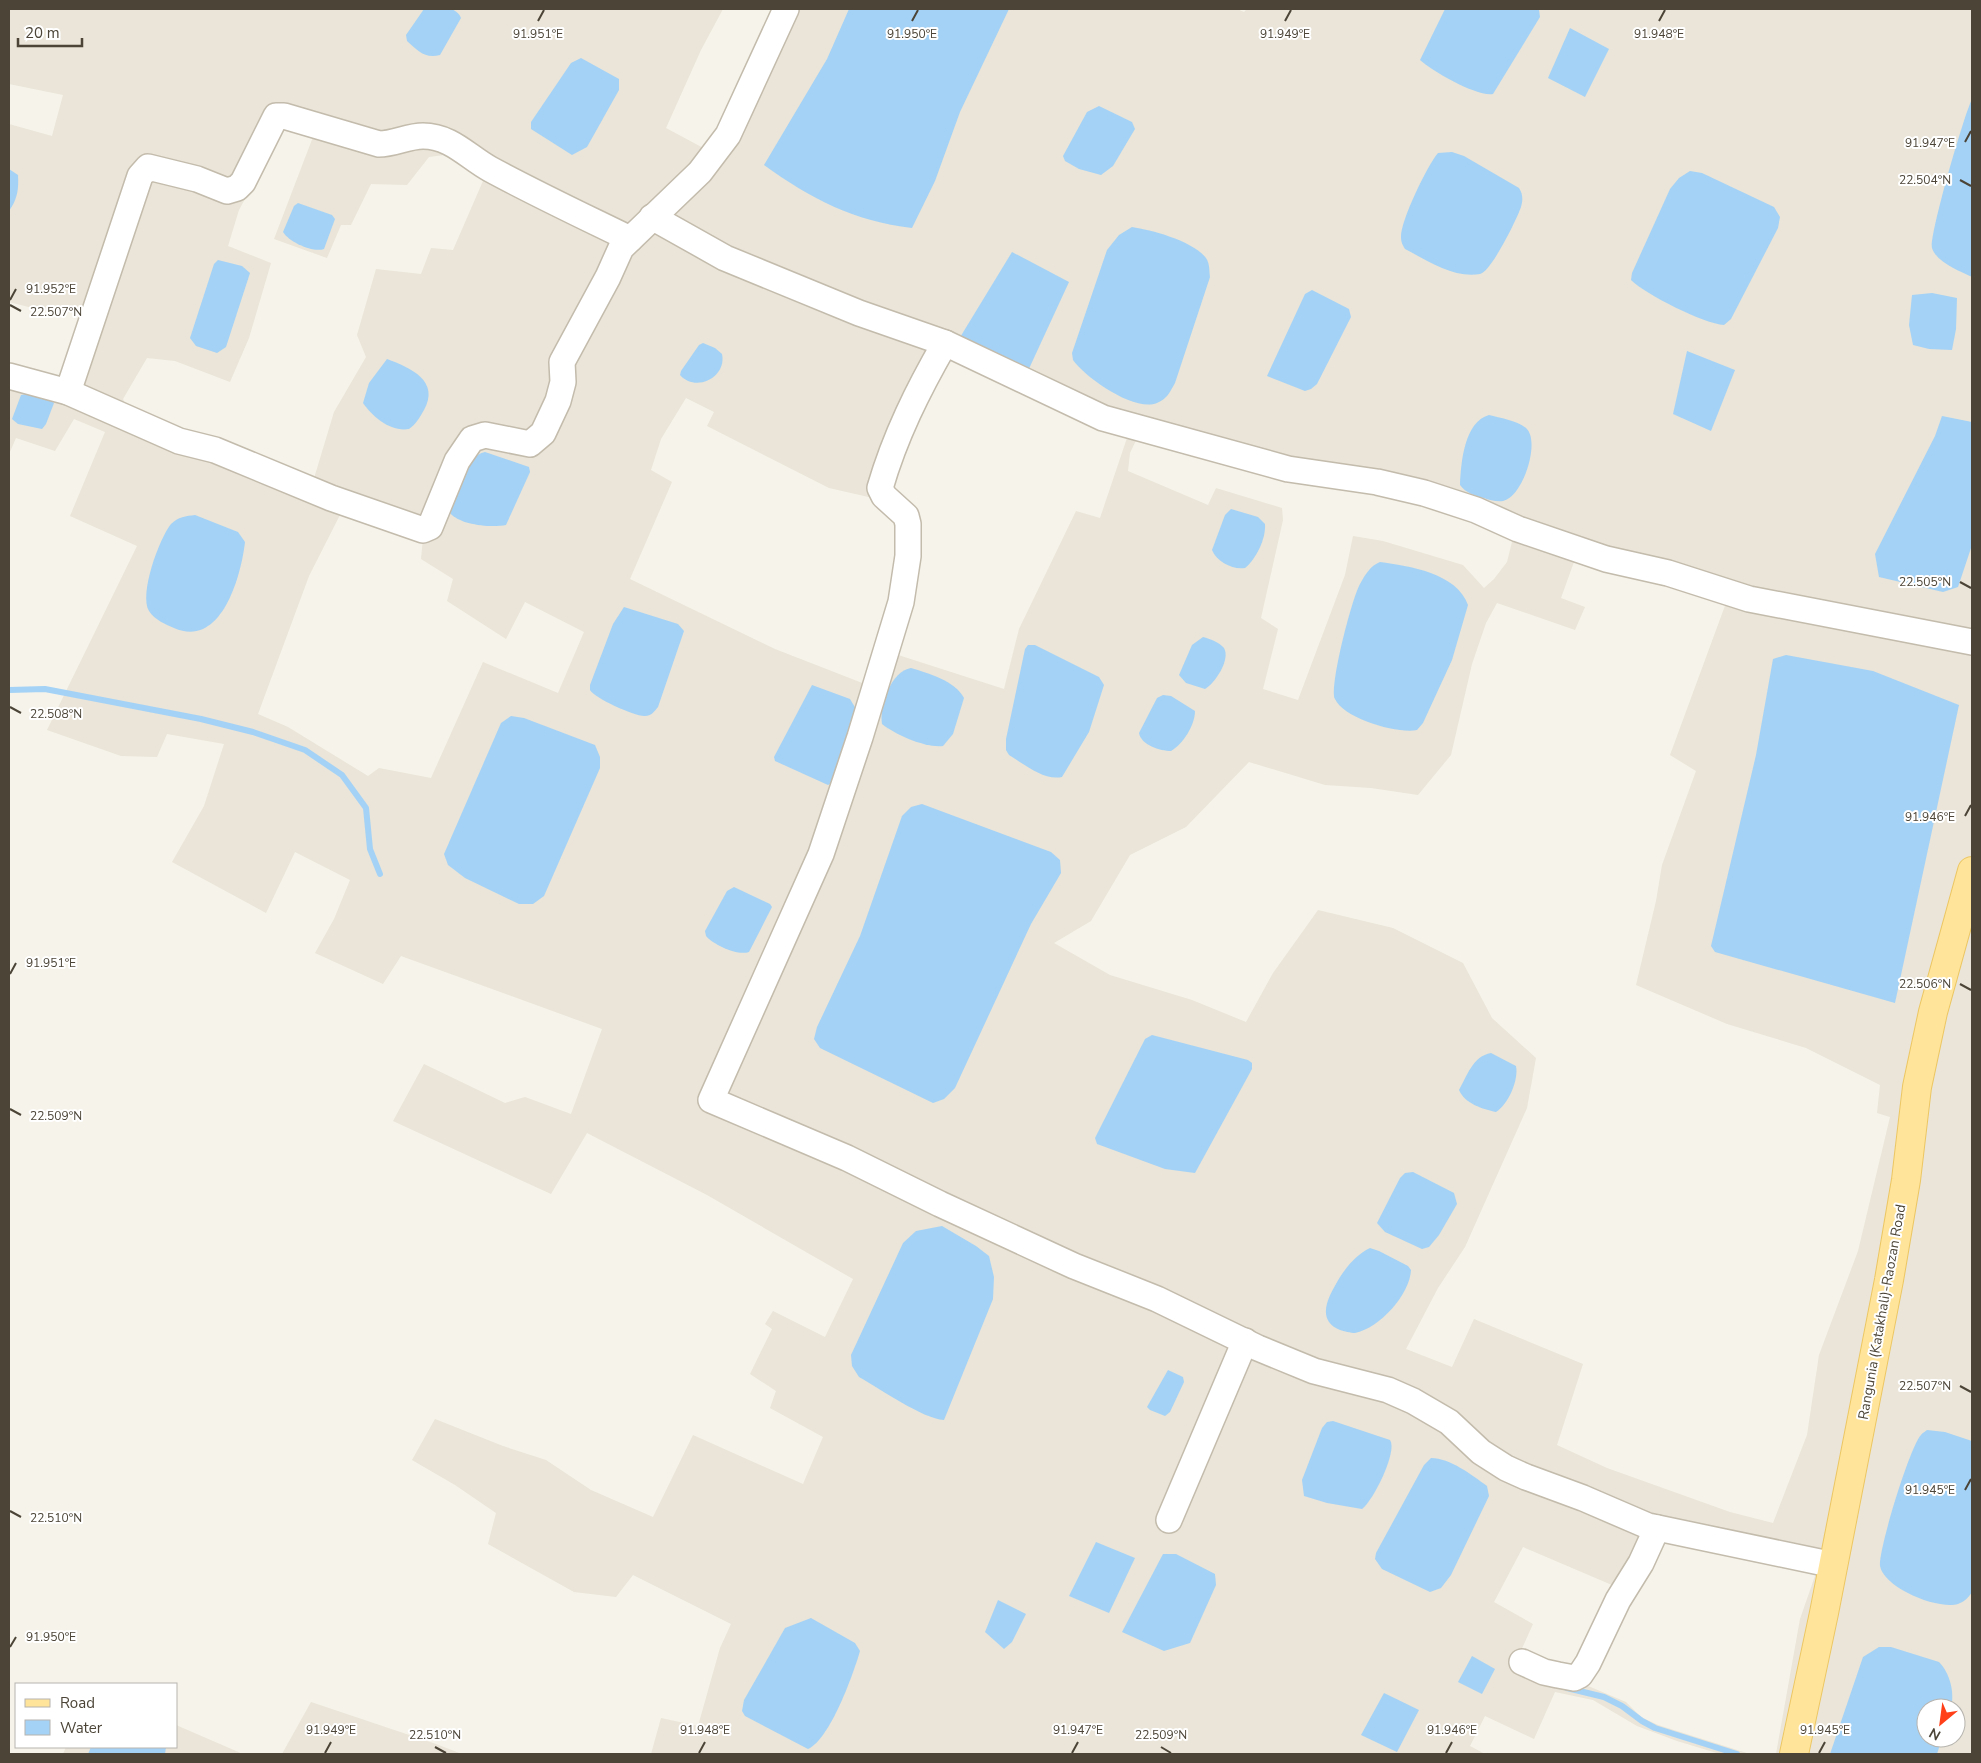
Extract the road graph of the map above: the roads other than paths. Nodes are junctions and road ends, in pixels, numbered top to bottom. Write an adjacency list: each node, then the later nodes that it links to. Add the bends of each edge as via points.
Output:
1 (786, 9): 2 (street, via 728,135 700,172)
2 (652, 216): 3 (street); 4 (street, via 726,258 850,309)
3 (630, 239): 6 (street, via 621,248 562,362 563,382 543,434 530,444 485,435 472,439 457,461 430,527 424,530 331,498 215,450 179,441); 6 (street, via 488,168 465,150 443,139 423,136 379,144 276,116 237,188 227,191 197,179 148,167 140,176)
4 (945, 343): 7 (street, via 1103,418 1288,469 1377,482 1424,493 1597,556 1668,573 1749,599); 9 (street, via 916,394 891,450 880,488 884,496 906,516 908,524 908,556 901,602 883,665 820,854 711,1100 847,1158 1048,1254 1157,1299)
5 (9, 376): 6 (street)
6 (68, 392)
7 (1972, 642)
8 (1972, 871): 12 (main road, Rangunia (Katakhali)-Raozan Road, via 1933,1012 1917,1087 1889,1280)
9 (1244, 1341): 10 (street); 11 (street, via 1314,1371 1388,1390 1449,1422 1481,1452 1506,1468)
10 (1169, 1520)
11 (1657, 1528): 12 (street); 13 (street, via 1641,1564 1618,1600 1580,1675 1574,1678 1558,1676)
12 (1834, 1565): 14 (main road, Rangunia (Katakhali)-Raozan Road)
13 (1522, 1662)
14 (1794, 1754)

